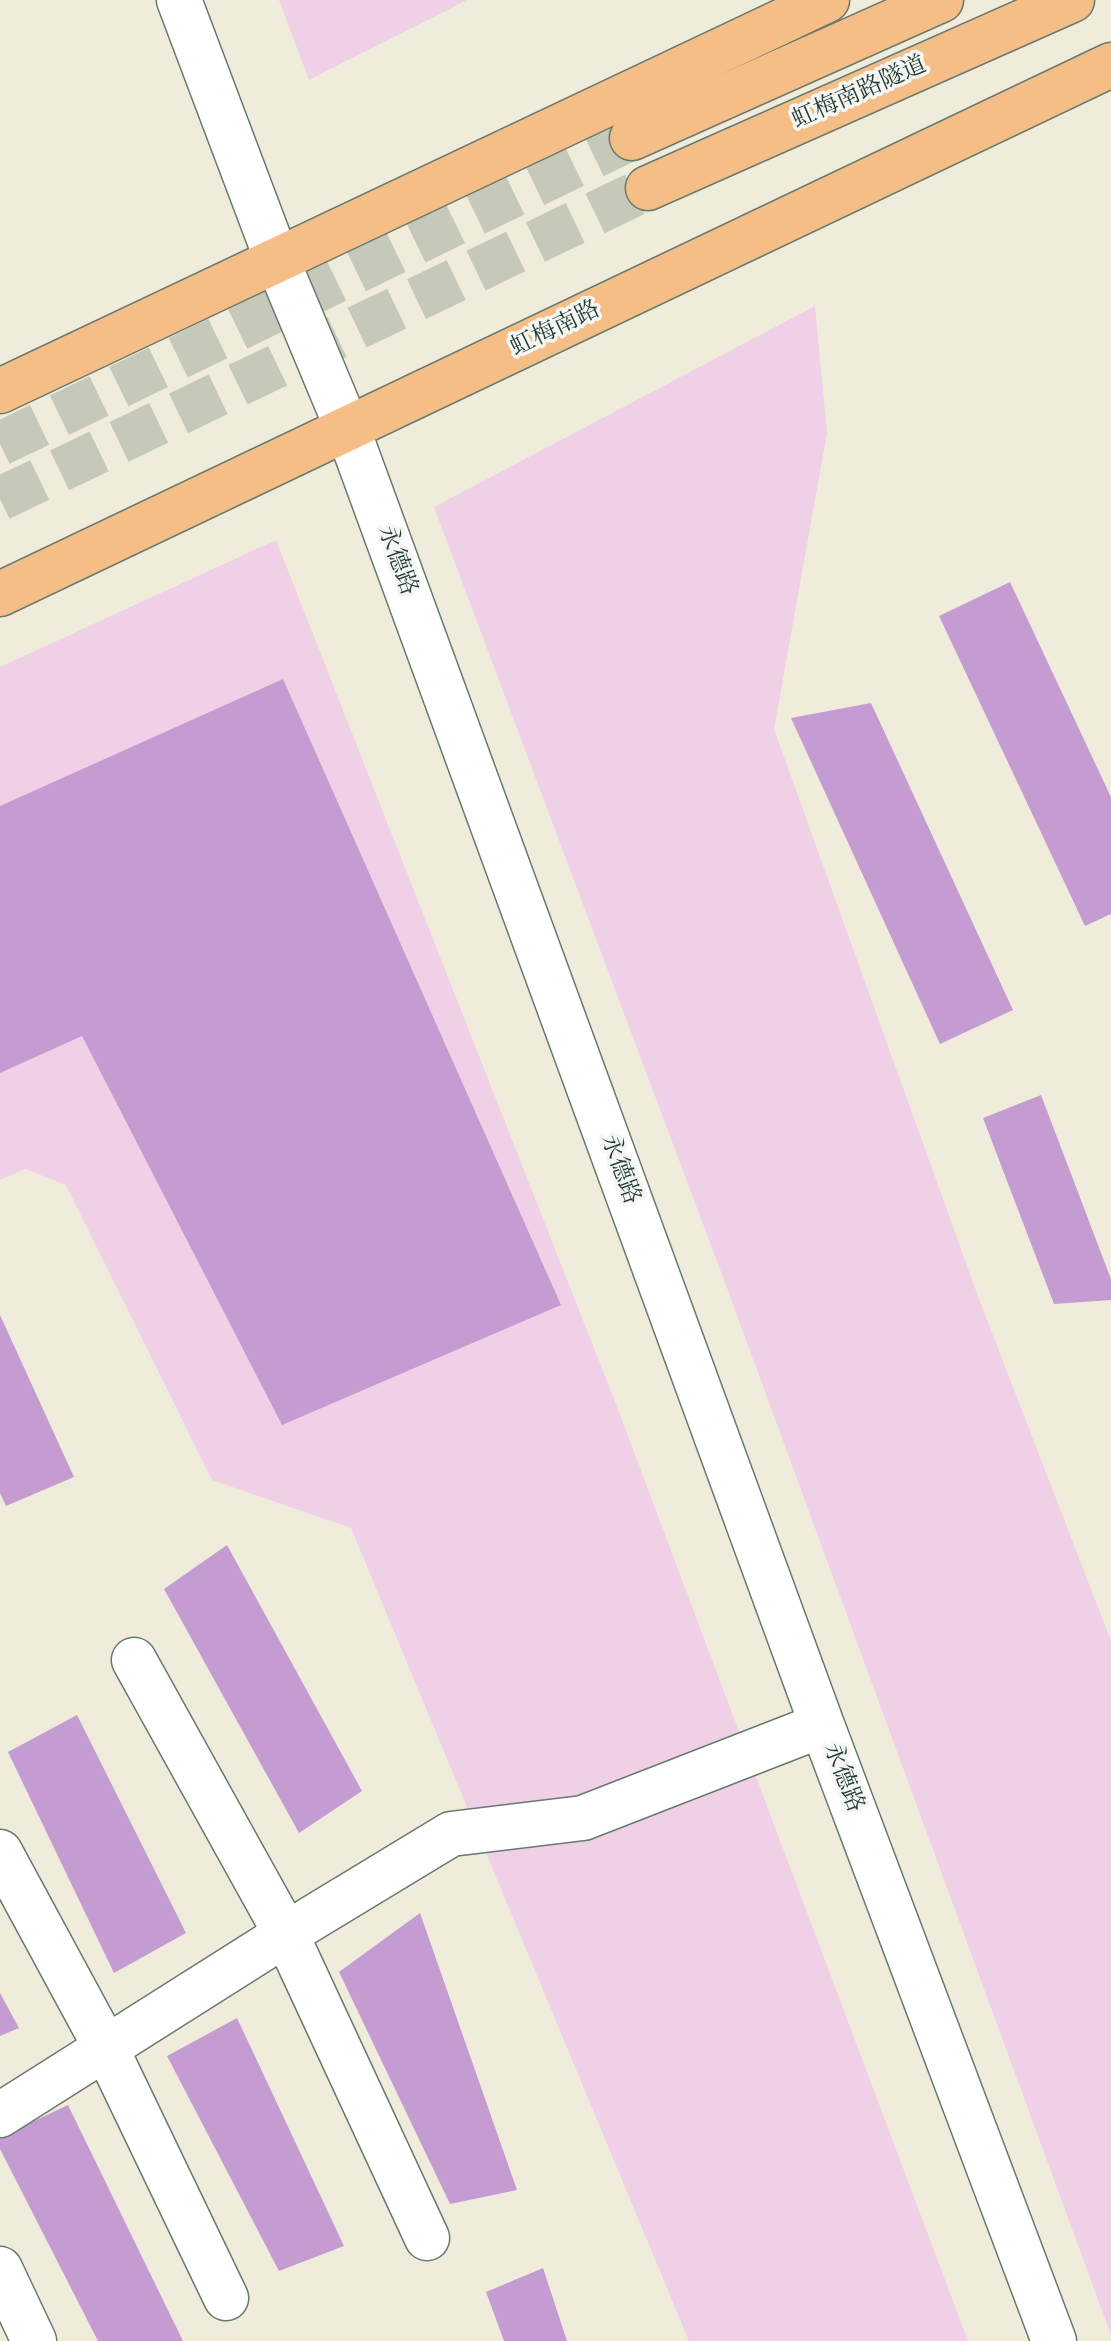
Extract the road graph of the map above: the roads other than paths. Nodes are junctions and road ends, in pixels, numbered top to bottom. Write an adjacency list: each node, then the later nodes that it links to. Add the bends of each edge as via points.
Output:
1 (179, 0): 8 (street, 永德路)
2 (827, 0): 8 (main road)
3 (941, 0): 6 (main road)
4 (1072, 0): 7 (main road, 虹梅南路隧道)
5 (1111, 65): 10 (main road, 虹梅南路)
6 (632, 138)
7 (648, 188)
8 (277, 260): 9 (main road); 10 (street, 永德路)
9 (0, 391)
10 (348, 430): 11 (main road, 虹梅南路); 13 (street, 永德路)
11 (0, 594)
12 (134, 1660): 15 (street)
13 (822, 1725): 15 (street, via 583,1818 451,1834); 22 (street, 永德路)
14 (0, 1852): 16 (street)
15 (286, 1934): 16 (street); 18 (street)
16 (106, 2048): 17 (street); 20 (street)
17 (0, 2115)
18 (427, 2238)
19 (0, 2269): 21 (street)
20 (226, 2298)
21 (34, 2341)
22 (1054, 2341)

